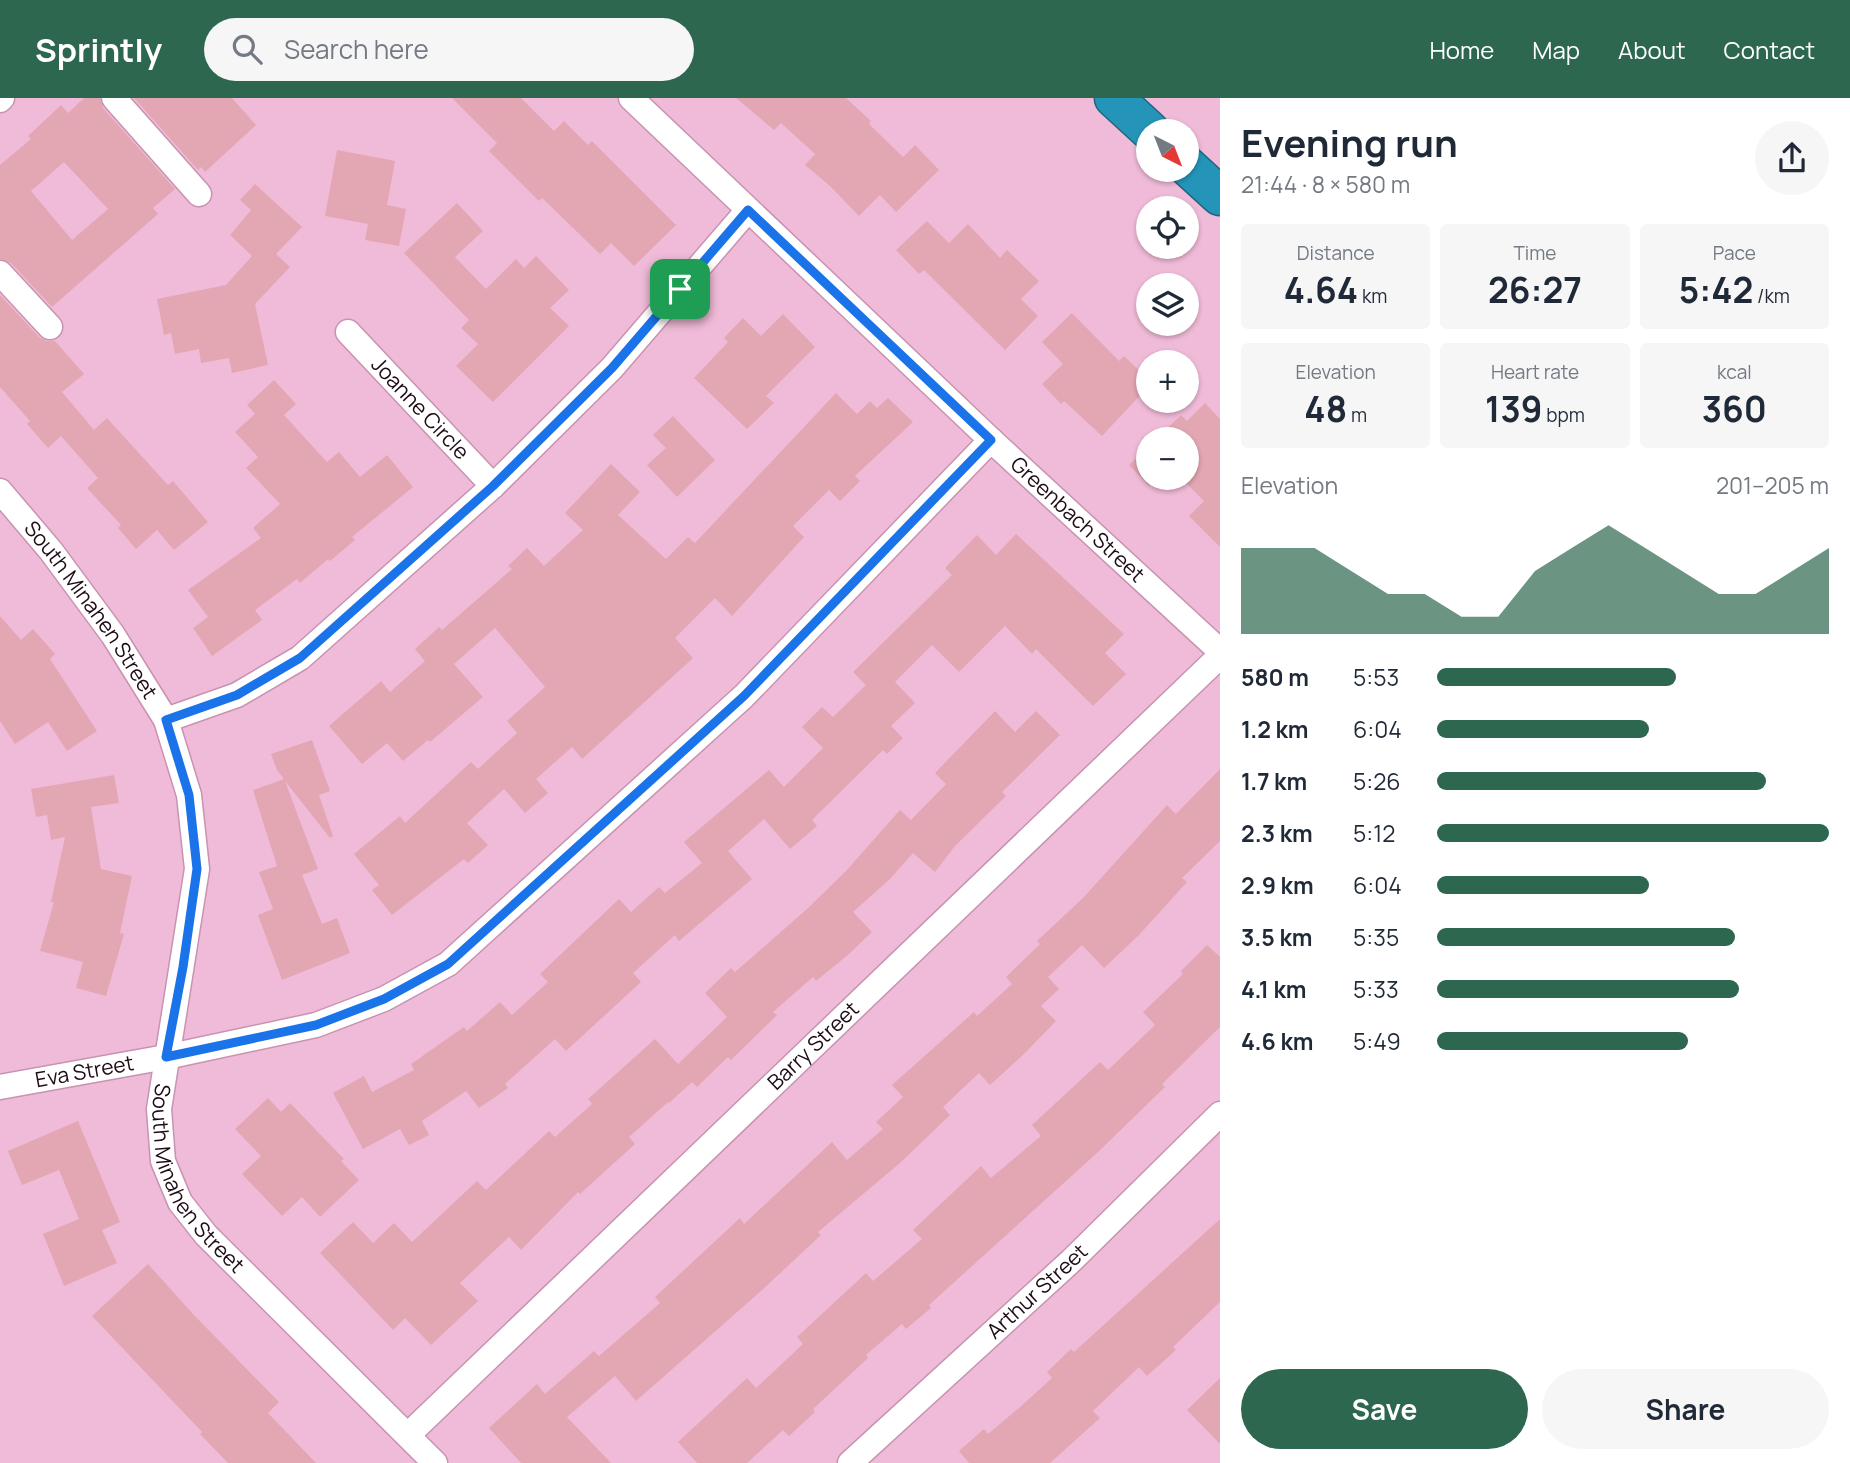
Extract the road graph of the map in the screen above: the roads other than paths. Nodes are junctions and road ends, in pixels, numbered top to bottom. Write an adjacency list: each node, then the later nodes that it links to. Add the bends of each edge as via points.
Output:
1 (114, 98): 6 (street)
2 (631, 98): 8 (street, Greenbach Street)
3 (1114, 98): 4 (highway)
4 (1137, 119)
5 (1199, 177): 7 (highway)
6 (200, 194)
7 (1220, 196)
8 (748, 210): 12 (street, Greenbach Street); 13 (street, via 612,368)
9 (0, 273): 10 (street)
10 (50, 327)
11 (348, 332): 13 (street, Joanne Circle)
12 (991, 440): 15 (street, Greenbach Street); 17 (street, Eva Street, via 744,696 448,964 384,999 316,1025)
13 (493, 486): 16 (street, via 300,658 237,695)
14 (0, 491): 16 (street, South Minahen Street, via 113,635)
15 (1220, 654): 20 (street, Barry Street)
16 (166, 720): 17 (street, South Minahen Street, via 189,795 197,869)
17 (166, 1057): 18 (street, Eva Street); 20 (street, South Minahen Street, via 159,1109 163,1161 180,1202 206,1235)
18 (0, 1087)
19 (1220, 1114): 22 (street, Arthur Street, via 1071,1261)
20 (408, 1435): 21 (street, South Minahen Street)
21 (435, 1463)
22 (850, 1463)

